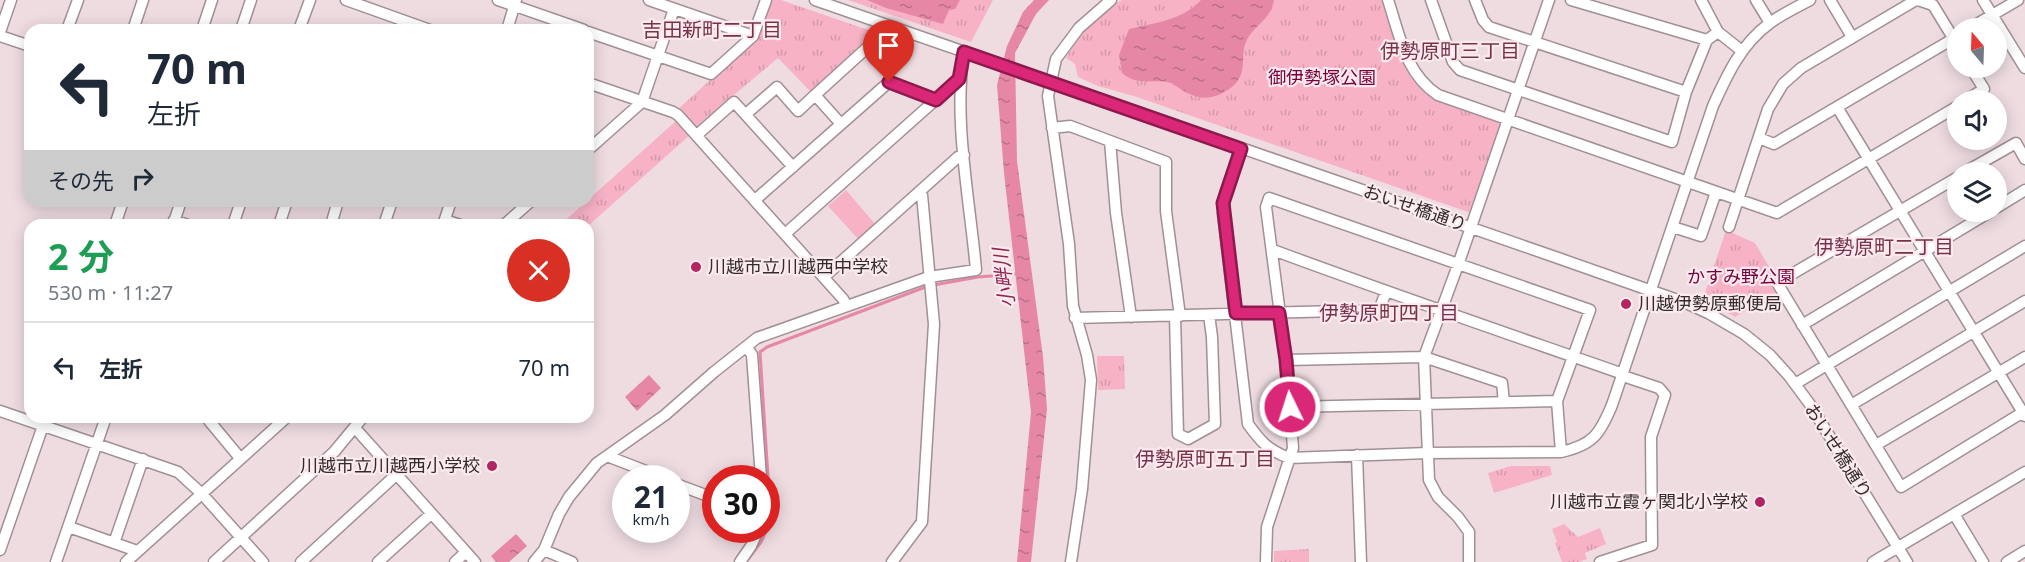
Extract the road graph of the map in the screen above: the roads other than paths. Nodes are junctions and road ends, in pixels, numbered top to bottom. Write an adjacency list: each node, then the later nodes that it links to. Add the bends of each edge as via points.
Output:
1 (11, 0): 42 (street)
2 (78, 0): 31 (street)
3 (143, 0): 32 (street)
4 (212, 0): 33 (street)
5 (251, 0): 34 (street)
6 (310, 0): 35 (street)
7 (346, 0): 26 (street)
8 (498, 0): 25 (street)
9 (649, 0): 27 (street)
10 (766, 0): 44 (street)
11 (815, 0): 39 (street, おいせ橋通り)
12 (1111, 0): 56 (street, via 1079,28)
13 (1389, 0): 66 (street, via 1407,60 1428,88)
14 (1431, 0): 58 (street, via 1455,66)
15 (1475, 0): 47 (street, via 1485,25)
16 (1549, 0): 47 (street)
17 (1571, 0): 46 (street)
18 (1701, 0): 41 (street)
19 (1756, 0): 30 (street)
20 (1810, 0): 30 (street)
21 (1830, 0): 45 (street)
22 (1917, 0): 40 (street, via 1933,5); 45 (street)
23 (1983, 0): 28 (street)
24 (2018, 0): 28 (street)
25 (516, 3): 37 (street); 38 (street)
26 (375, 5): 36 (street)
27 (674, 9): 44 (street); 53 (street)
28 (1992, 15): 29 (street); 51 (street)
29 (1987, 18)
30 (1770, 23): 50 (street)
31 (70, 24)
32 (135, 24)
33 (204, 24)
34 (243, 24)
35 (301, 24)
36 (417, 24)
37 (509, 24)
38 (569, 24)
39 (888, 26): 52 (street, おいせ橋通り); 60 (street)
40 (1947, 26)
41 (1718, 32): 46 (street); 50 (street)
42 (0, 34): 48 (street)
43 (594, 34): 53 (street)
44 (753, 36): 53 (street, via 711,74)
45 (1852, 37): 70 (street, via 1801,68 1783,84 1768,109)
46 (1707, 39): 59 (street)
47 (1534, 43): 58 (street); 59 (street)
48 (24, 44)
49 (1947, 45): 63 (street)
50 (1742, 51): 79 (street, via 1713,106)
51 (2021, 52): 54 (street)
52 (969, 53): 55 (street); 56 (street, おいせ橋通り)
53 (658, 56): 62 (street)
54 (2025, 68)
55 (959, 79): 61 (street); 74 (street)
56 (1046, 80): 68 (street); 73 (street, おいせ橋通り)
57 (594, 85): 62 (street)
58 (1518, 90): 59 (street, via 1672,142); 66 (street)
59 (1686, 92)
60 (815, 95): 65 (street, via 798,111 777,87); 67 (street)
61 (936, 100): 67 (street, via 889,82); 94 (street)
62 (642, 102): 69 (street, via 673,112); 71 (street)
63 (1837, 107): 70 (street, via 1774,144); 76 (street)
64 (1947, 113): 76 (street)
65 (746, 114): 69 (street, via 734,102); 78 (street)
66 (1509, 119): 79 (street); 91 (street)
67 (841, 124): 78 (street)
68 (1052, 128): 72 (street, via 1070,126); 112 (street)
69 (697, 135): 84 (street)
70 (1759, 138): 85 (street)
71 (594, 139)
72 (1110, 141): 110 (street, via 1166,162 1166,211); 111 (street)
73 (1241, 149): 91 (street, おいせ橋通り); 107 (street, via 1223,203)
74 (964, 155): 82 (street); 100 (street, via 976,270)
75 (2025, 159): 77 (street, via 2016,142)
76 (1869, 160): 85 (street, via 1777,213); 88 (street)
77 (1982, 162)
78 (792, 167): 84 (street)
79 (1688, 181): 83 (street); 92 (street)
80 (1947, 183): 88 (street)
81 (2025, 190): 86 (street)
82 (919, 192): 99 (street); 100 (street)
83 (1716, 192): 85 (street); 92 (street, via 1701,236)
84 (755, 201): 94 (street)
85 (1738, 201): 93 (street)
86 (2007, 201)
87 (522, 207): 89 (street)
88 (1901, 210): 97 (street); 113 (street, via 1780,280 1779,286)
89 (510, 219)
90 (1973, 222): 97 (street)
91 (1471, 227): 98 (street); 101 (street, おいせ橋通り)
92 (1673, 227): 101 (street)
93 (1729, 227)
94 (785, 234): 99 (street)
95 (2025, 246): 102 (street)
96 (1273, 250): 98 (street, via 1266,207 1269,198); 103 (street); 108 (street)
97 (1925, 251): 102 (street); 113 (street)
98 (1458, 265): 106 (street); 117 (street, via 1590,310)
99 (824, 277): 105 (street)
100 (929, 277): 105 (street); 175 (street, via 934,342 922,522)
101 (1652, 290): 122 (street); 123 (street, おいせ橋通り, via 1708,313 1743,334)
102 (1950, 291): 114 (street); 120 (street)
103 (1386, 292): 106 (street); 108 (street, via 1379,310)
104 (2025, 301): 114 (street)
105 (848, 306): 115 (street, via 765,334)
106 (1441, 309): 116 (street); 117 (street)
107 (1236, 313): 108 (street); 109 (street); 146 (street, via 1248,424 1262,444)
108 (1279, 313): 119 (street)
109 (1209, 315): 110 (street); 110 (street, via 1215,424 1188,439 1178,434)
110 (1178, 316): 111 (street)
111 (1131, 317): 112 (street)
112 (1075, 318): 176 (street, via 1091,380)
113 (1802, 325): 120 (street)
114 (1974, 331): 121 (street); 127 (street)
115 (747, 347): 144 (street); 149 (street, via 752,355)
116 (1424, 357): 119 (street); 125 (street, via 1502,383); 126 (street)
117 (1574, 357): 122 (street); 124 (street)
118 (2025, 357): 121 (street)
119 (1286, 360): 128 (street)
120 (1827, 364): 123 (street); 127 (street)
121 (1999, 373): 130 (street); 140 (street)
122 (1623, 375): 141 (street, via 1596,436 1576,449); 180 (street, via 1659,388 1665,395 1651,437 1652,545)
123 (1795, 384): 159 (street, おいせ橋通り)
124 (1557, 401): 125 (street); 141 (street)
125 (1504, 402): 126 (street)
126 (1426, 404): 128 (street); 142 (street)
127 (1851, 405): 140 (street)
128 (1290, 407): 146 (street, via 1293,448)
129 (0, 411): 131 (street)
130 (2024, 413): 140 (street, via 1901,487)
131 (24, 416)
132 (43, 423): 160 (street)
133 (49, 423): 139 (street)
134 (104, 423): 139 (street)
135 (211, 423): 145 (street)
136 (279, 423): 145 (street)
137 (359, 423): 138 (street)
138 (355, 428): 151 (street); 156 (street, via 315,471)
139 (97, 444): 147 (street); 155 (street)
140 (1876, 445)
141 (1561, 452): 142 (street)
142 (1428, 453): 143 (street); 179 (street, via 1429,480 1438,497 1469,532)
143 (1357, 455): 146 (street); 178 (street)
144 (607, 456): 148 (street); 164 (street, via 569,497)
145 (240, 458): 152 (street)
146 (1289, 458): 177 (street, via 1266,527)
147 (143, 459): 152 (street, via 178,472); 157 (street)
148 (630, 465)
149 (760, 465)
150 (2025, 472): 154 (street)
151 (396, 475): 153 (street); 169 (street)
152 (202, 494): 156 (street); 161 (street)
153 (431, 514): 163 (street); 170 (street)
154 (1954, 514): 159 (street); 183 (street)
155 (69, 527): 157 (street); 165 (street)
156 (241, 538): 167 (street); 168 (street)
157 (114, 543): 161 (street)
158 (752, 543): 174 (street)
159 (1898, 547): 181 (street); 182 (street, おいせ橋通り)
160 (0, 550)
161 (137, 551): 166 (street)
162 (2025, 551): 184 (street)
163 (466, 552): 171 (street); 172 (street)
164 (539, 558): 173 (street)
165 (56, 562)
166 (126, 562)
167 (214, 562)
168 (263, 562)
169 (301, 562)
170 (378, 562)
171 (455, 562)
172 (475, 562)
173 (572, 562)
174 (740, 562)
175 (892, 562)
176 (1071, 562)
177 (1266, 562)
178 (1361, 562)
179 (1469, 562)
180 (1600, 562)
181 (1873, 562)
182 (1907, 562)
183 (1983, 562)
184 (2007, 562)

